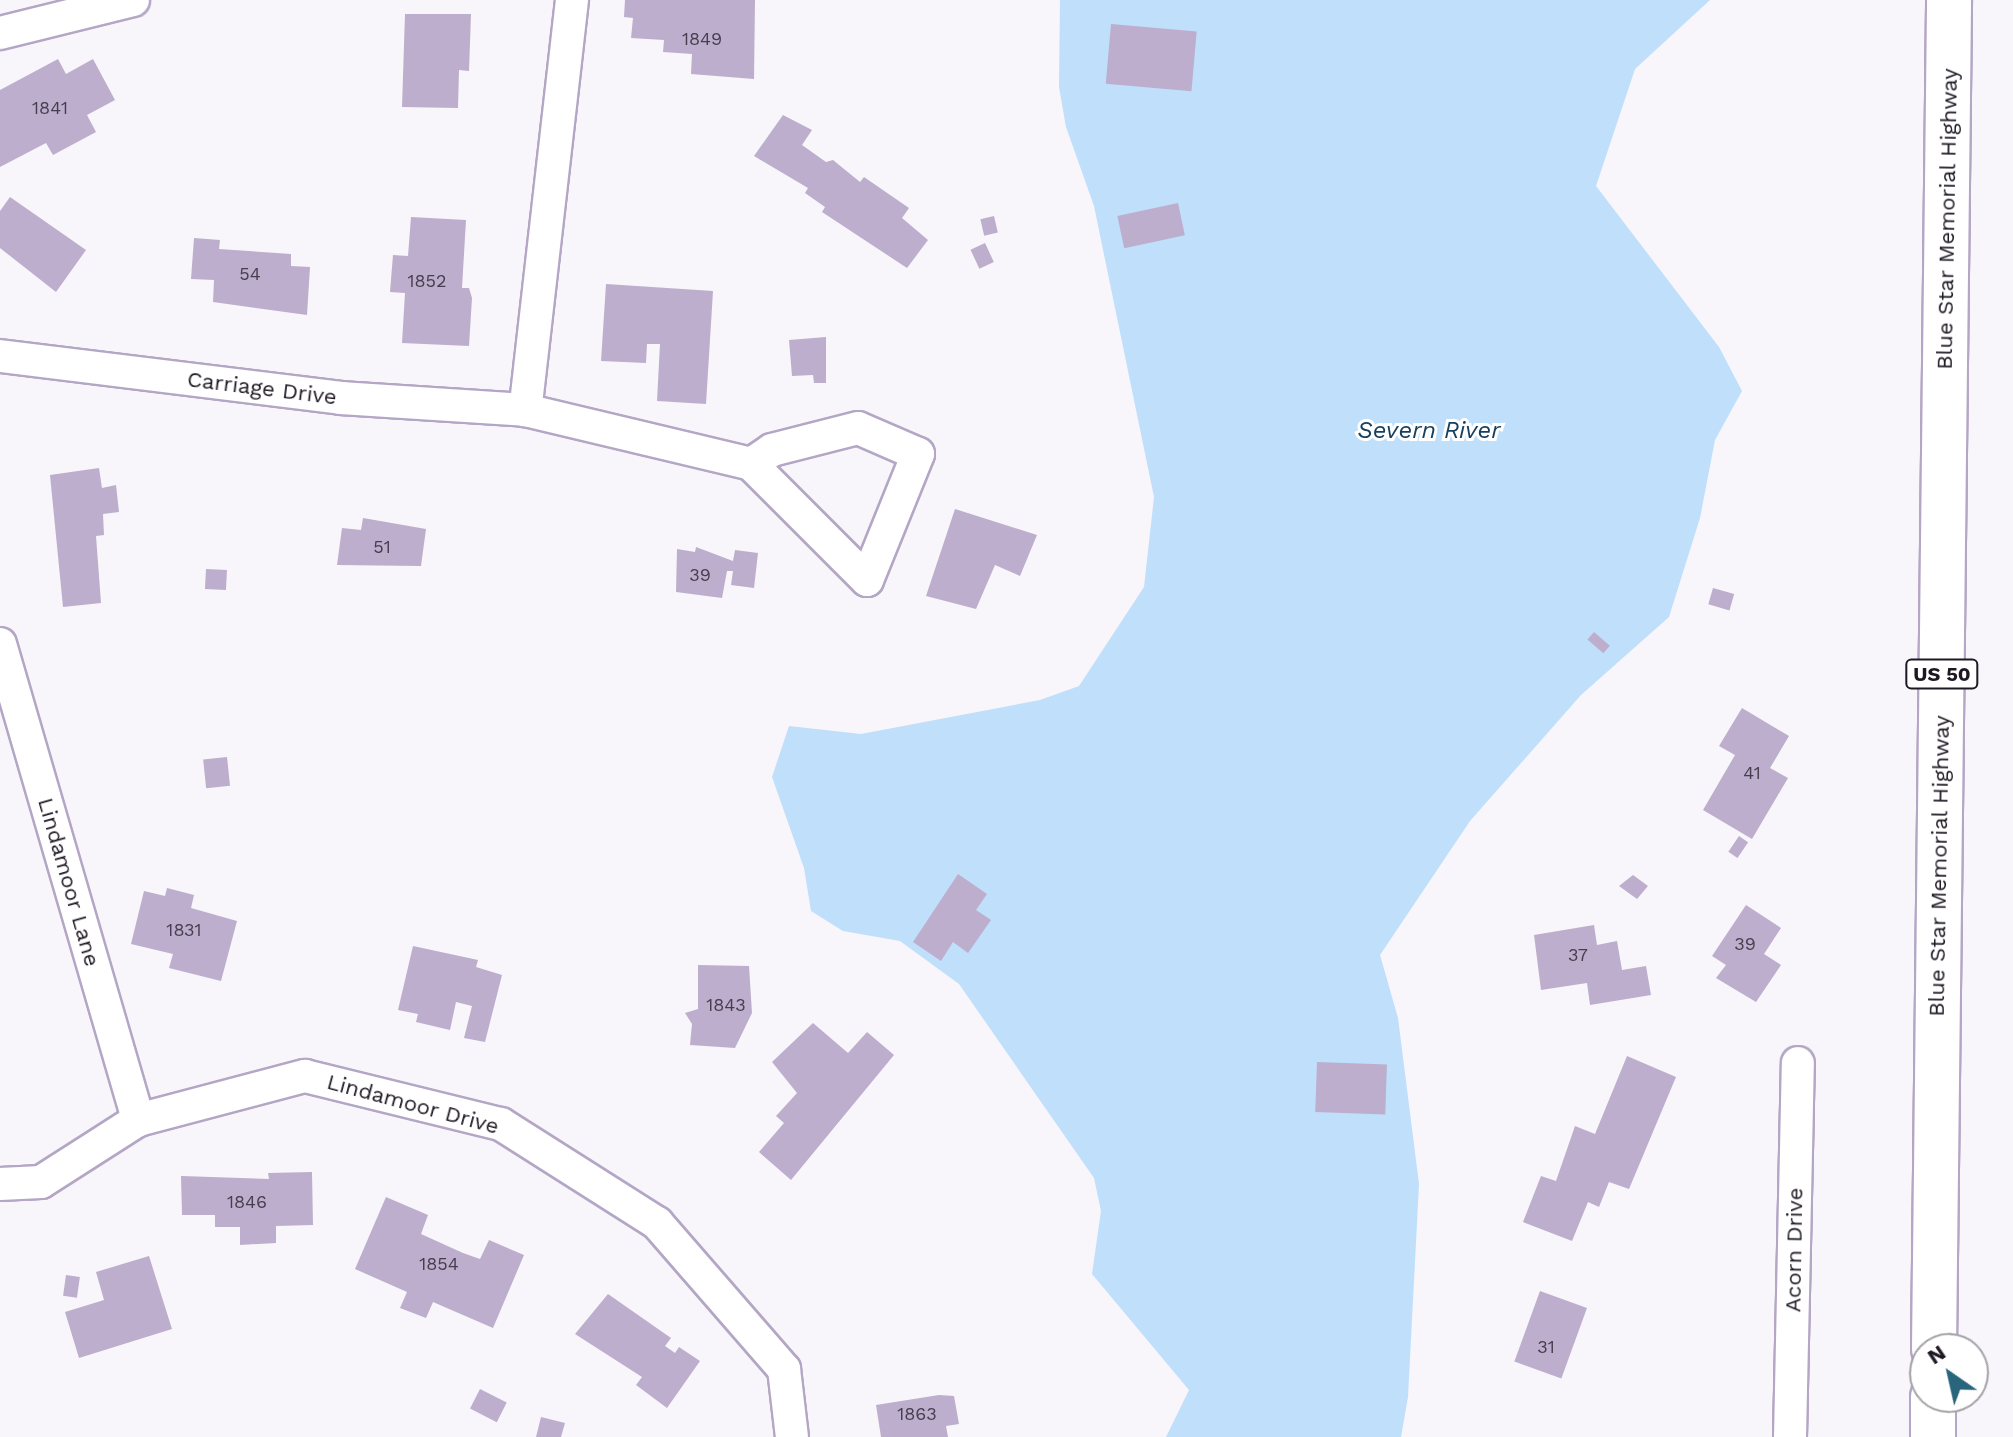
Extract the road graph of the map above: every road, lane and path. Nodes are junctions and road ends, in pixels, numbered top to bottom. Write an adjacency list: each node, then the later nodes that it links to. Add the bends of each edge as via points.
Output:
1 (133, 0): 4 (street)
2 (572, 0): 6 (street)
3 (1949, 0): 12 (highway, Blue Star Memorial Highway / US 50)
4 (0, 33)
5 (0, 356): 6 (street, Carriage Drive, via 341,398)
6 (525, 410): 7 (street, Carriage Drive)
7 (751, 464): 7 (street, via 772,450 858,428 918,454 867,580)
8 (0, 644): 10 (street, Lindamoor Lane)
9 (1798, 1063): 15 (street, Acorn Drive)
10 (138, 1120): 11 (street, Lindamoor Drive, via 41,1182); 14 (street, Lindamoor Drive, via 305,1076 501,1124 657,1223 784,1369)
11 (0, 1184)
12 (1934, 1333)
13 (1933, 1413): 16 (highway)
14 (792, 1437)
15 (1790, 1437)
16 (1933, 1437)

